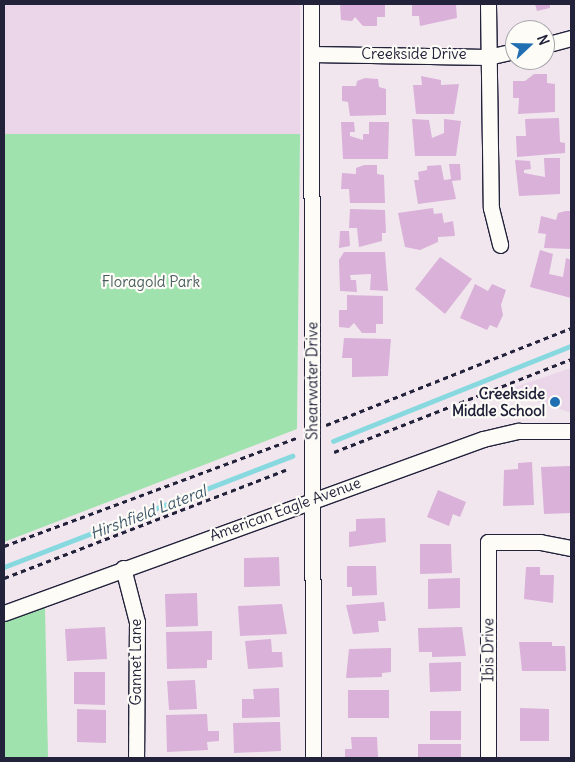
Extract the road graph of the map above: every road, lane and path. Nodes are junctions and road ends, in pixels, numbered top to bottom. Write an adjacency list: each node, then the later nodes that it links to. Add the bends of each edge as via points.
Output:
1 (312, 4): 6 (street, Shearwater Drive)
2 (488, 4): 7 (street)
3 (571, 38): 4 (street)
4 (555, 42)
5 (505, 53): 7 (street, Creekside Drive)
6 (311, 54): 7 (street, Creekside Drive); 11 (street, Shearwater Drive)
7 (488, 57): 8 (street, via 491,208)
8 (500, 245)
9 (571, 328): 11 (path)
10 (571, 360): 13 (path)
11 (312, 431): 15 (street, Shearwater Drive); 16 (path)
12 (571, 431): 15 (street, American Eagle Avenue, via 501,434)
13 (334, 452)
14 (286, 470): 19 (path)
15 (312, 498): 18 (street, American Eagle Avenue); 22 (street, Shearwater Drive)
16 (4, 546)
17 (571, 548): 23 (street, Ibis Drive, via 540,542 488,542)
18 (123, 568): 20 (street, American Eagle Avenue); 21 (street, Gannet Lane, via 137,622)
19 (4, 578)
20 (4, 613)
21 (136, 758)
22 (313, 758)
23 (488, 758)

